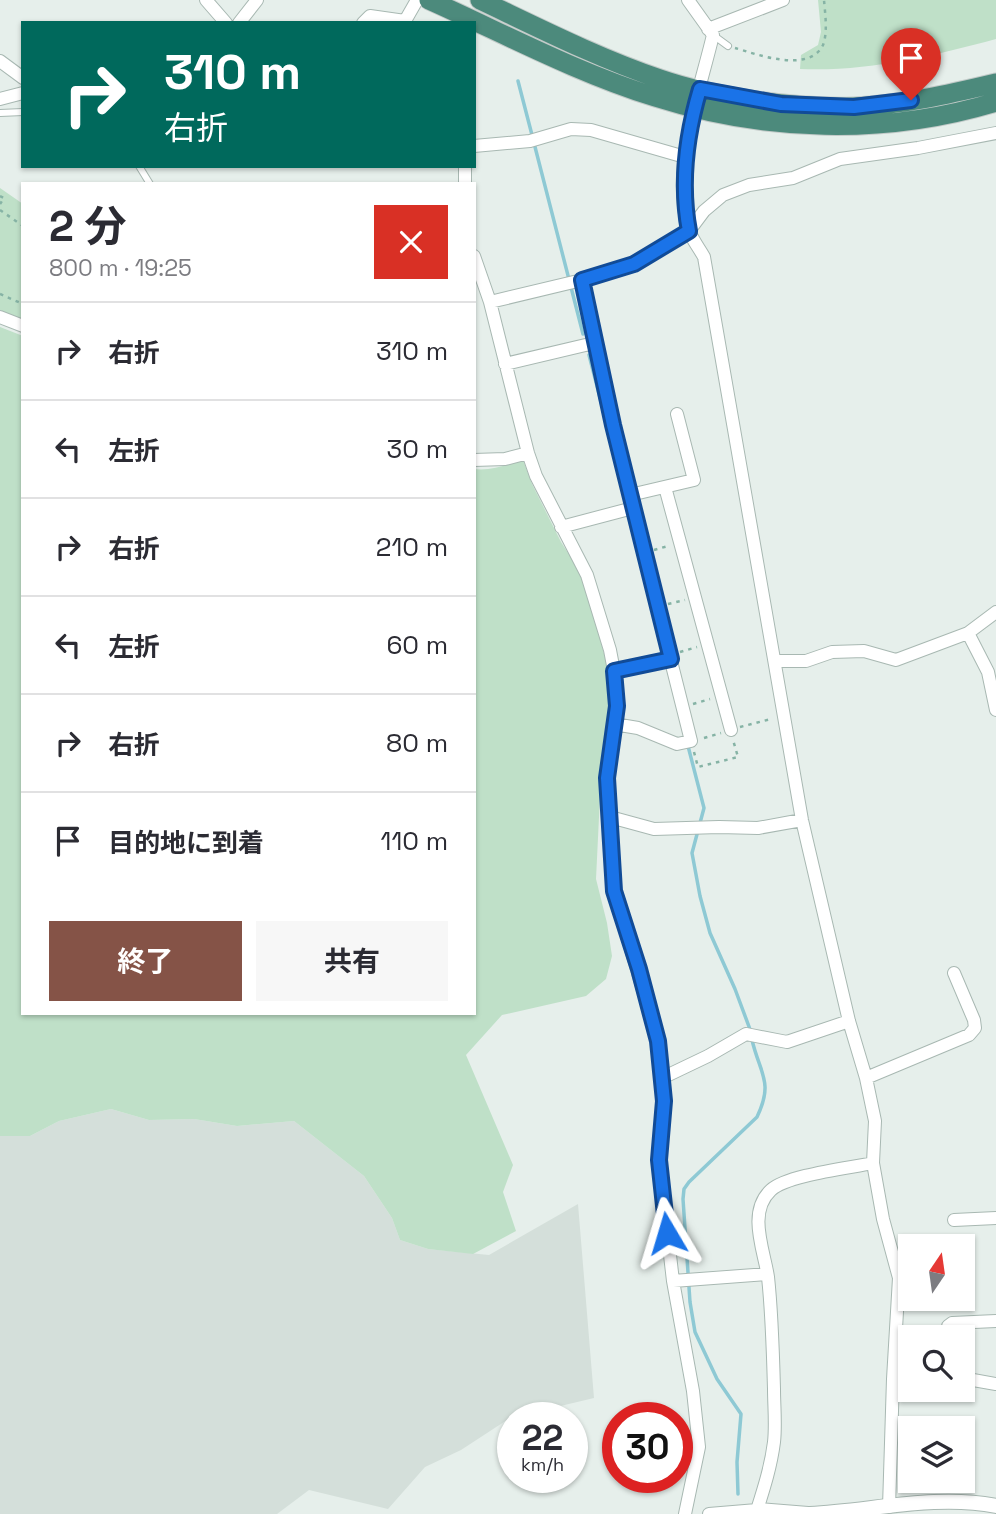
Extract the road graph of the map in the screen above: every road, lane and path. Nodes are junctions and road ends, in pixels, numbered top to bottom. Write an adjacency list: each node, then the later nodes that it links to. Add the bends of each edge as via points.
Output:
1 (206, 0): 9 (street)
2 (257, 0): 10 (street)
3 (417, 0): 13 (street)
4 (429, 0): 14 (highway)
5 (480, 0): 23 (highway)
6 (688, 0): 16 (street)
7 (783, 0): 16 (street)
8 (824, 0): 17 (path, via 823,45 808,57 783,61)
9 (224, 21)
10 (241, 21)
11 (365, 21): 12 (street, via 370,16)
12 (405, 21)
13 (405, 21)
14 (469, 21)
15 (476, 24): 23 (highway, via 653,97)
16 (711, 32): 17 (lane); 23 (street)
17 (728, 46)
18 (0, 61): 19 (street)
19 (21, 77)
20 (996, 83): 23 (highway, via 854,107)
21 (21, 94): 22 (street)
22 (0, 99)
23 (697, 99): 24 (highway, via 735,118 853,127 926,119); 29 (street)
24 (996, 102)
25 (21, 112): 26 (lane)
26 (0, 113)
27 (996, 133): 34 (street, via 840,159 793,178 749,185 723,195)
28 (476, 146): 29 (street, via 534,140 571,129 591,130)
29 (685, 157): 34 (street, via 684,204)
30 (0, 195): 31 (path, via 4,198)
31 (0, 204)
32 (0, 210): 33 (path)
33 (21, 225)
34 (689, 231): 36 (street, via 634,264); 59 (street, via 704,257)
35 (476, 262): 38 (street)
36 (575, 282): 38 (street); 42 (street)
37 (0, 294): 39 (path)
38 (490, 302): 43 (street)
39 (21, 303)
40 (0, 317): 41 (street)
41 (21, 325)
42 (594, 343): 43 (street); 48 (street)
43 (505, 364): 45 (street)
44 (677, 414): 47 (street, via 694,480)
45 (528, 453): 46 (street); 50 (street)
46 (476, 460)
47 (665, 487): 48 (street); 51 (street)
48 (630, 495): 49 (street)
49 (630, 509): 50 (street); 52 (street)
50 (561, 527): 60 (street, via 587,575)
51 (681, 542): 52 (path); 53 (street)
52 (644, 552): 54 (street)
53 (695, 597): 54 (path); 57 (street)
54 (657, 606): 58 (street)
55 (996, 611): 56 (street)
56 (968, 633): 59 (street, via 896,660 864,651); 63 (street, via 988,672)
57 (708, 645): 58 (path); 61 (street)
58 (667, 658): 60 (street); 62 (street)
59 (775, 661): 64 (street)
60 (614, 671): 65 (street)
61 (722, 696): 62 (path); 66 (street)
62 (683, 706): 67 (street)
63 (996, 710)
64 (784, 716): 66 (path); 69 (street)
65 (614, 724): 67 (street, via 677,744); 68 (street, via 607,778)
66 (731, 730): 67 (path); 67 (path, via 738,757 698,767)
67 (686, 742)
68 (610, 817): 69 (street, via 654,829 758,828); 72 (street, via 614,891 658,1041)
69 (802, 820): 71 (street)
70 (954, 973): 73 (street, via 975,1028 969,1035)
71 (849, 1021): 72 (street, via 787,1042 752,1035); 73 (street)
72 (662, 1078): 78 (street, via 659,1160)
73 (866, 1078): 74 (street, via 875,1121)
74 (873, 1163): 77 (street, via 772,1188 759,1215); 84 (street, via 899,1278)
75 (996, 1218): 76 (street)
76 (954, 1220)
77 (767, 1274): 78 (street); 85 (street, via 774,1440)
78 (684, 1280): 87 (street, via 699,1447)
79 (996, 1321): 80 (street)
80 (950, 1325)
81 (975, 1380): 82 (street)
82 (996, 1384)
83 (996, 1506): 84 (street, via 938,1502)
84 (889, 1507): 86 (street)
85 (755, 1512): 88 (street); 89 (street)
86 (848, 1513): 89 (street)
87 (684, 1514)
88 (709, 1514)
89 (809, 1514)

